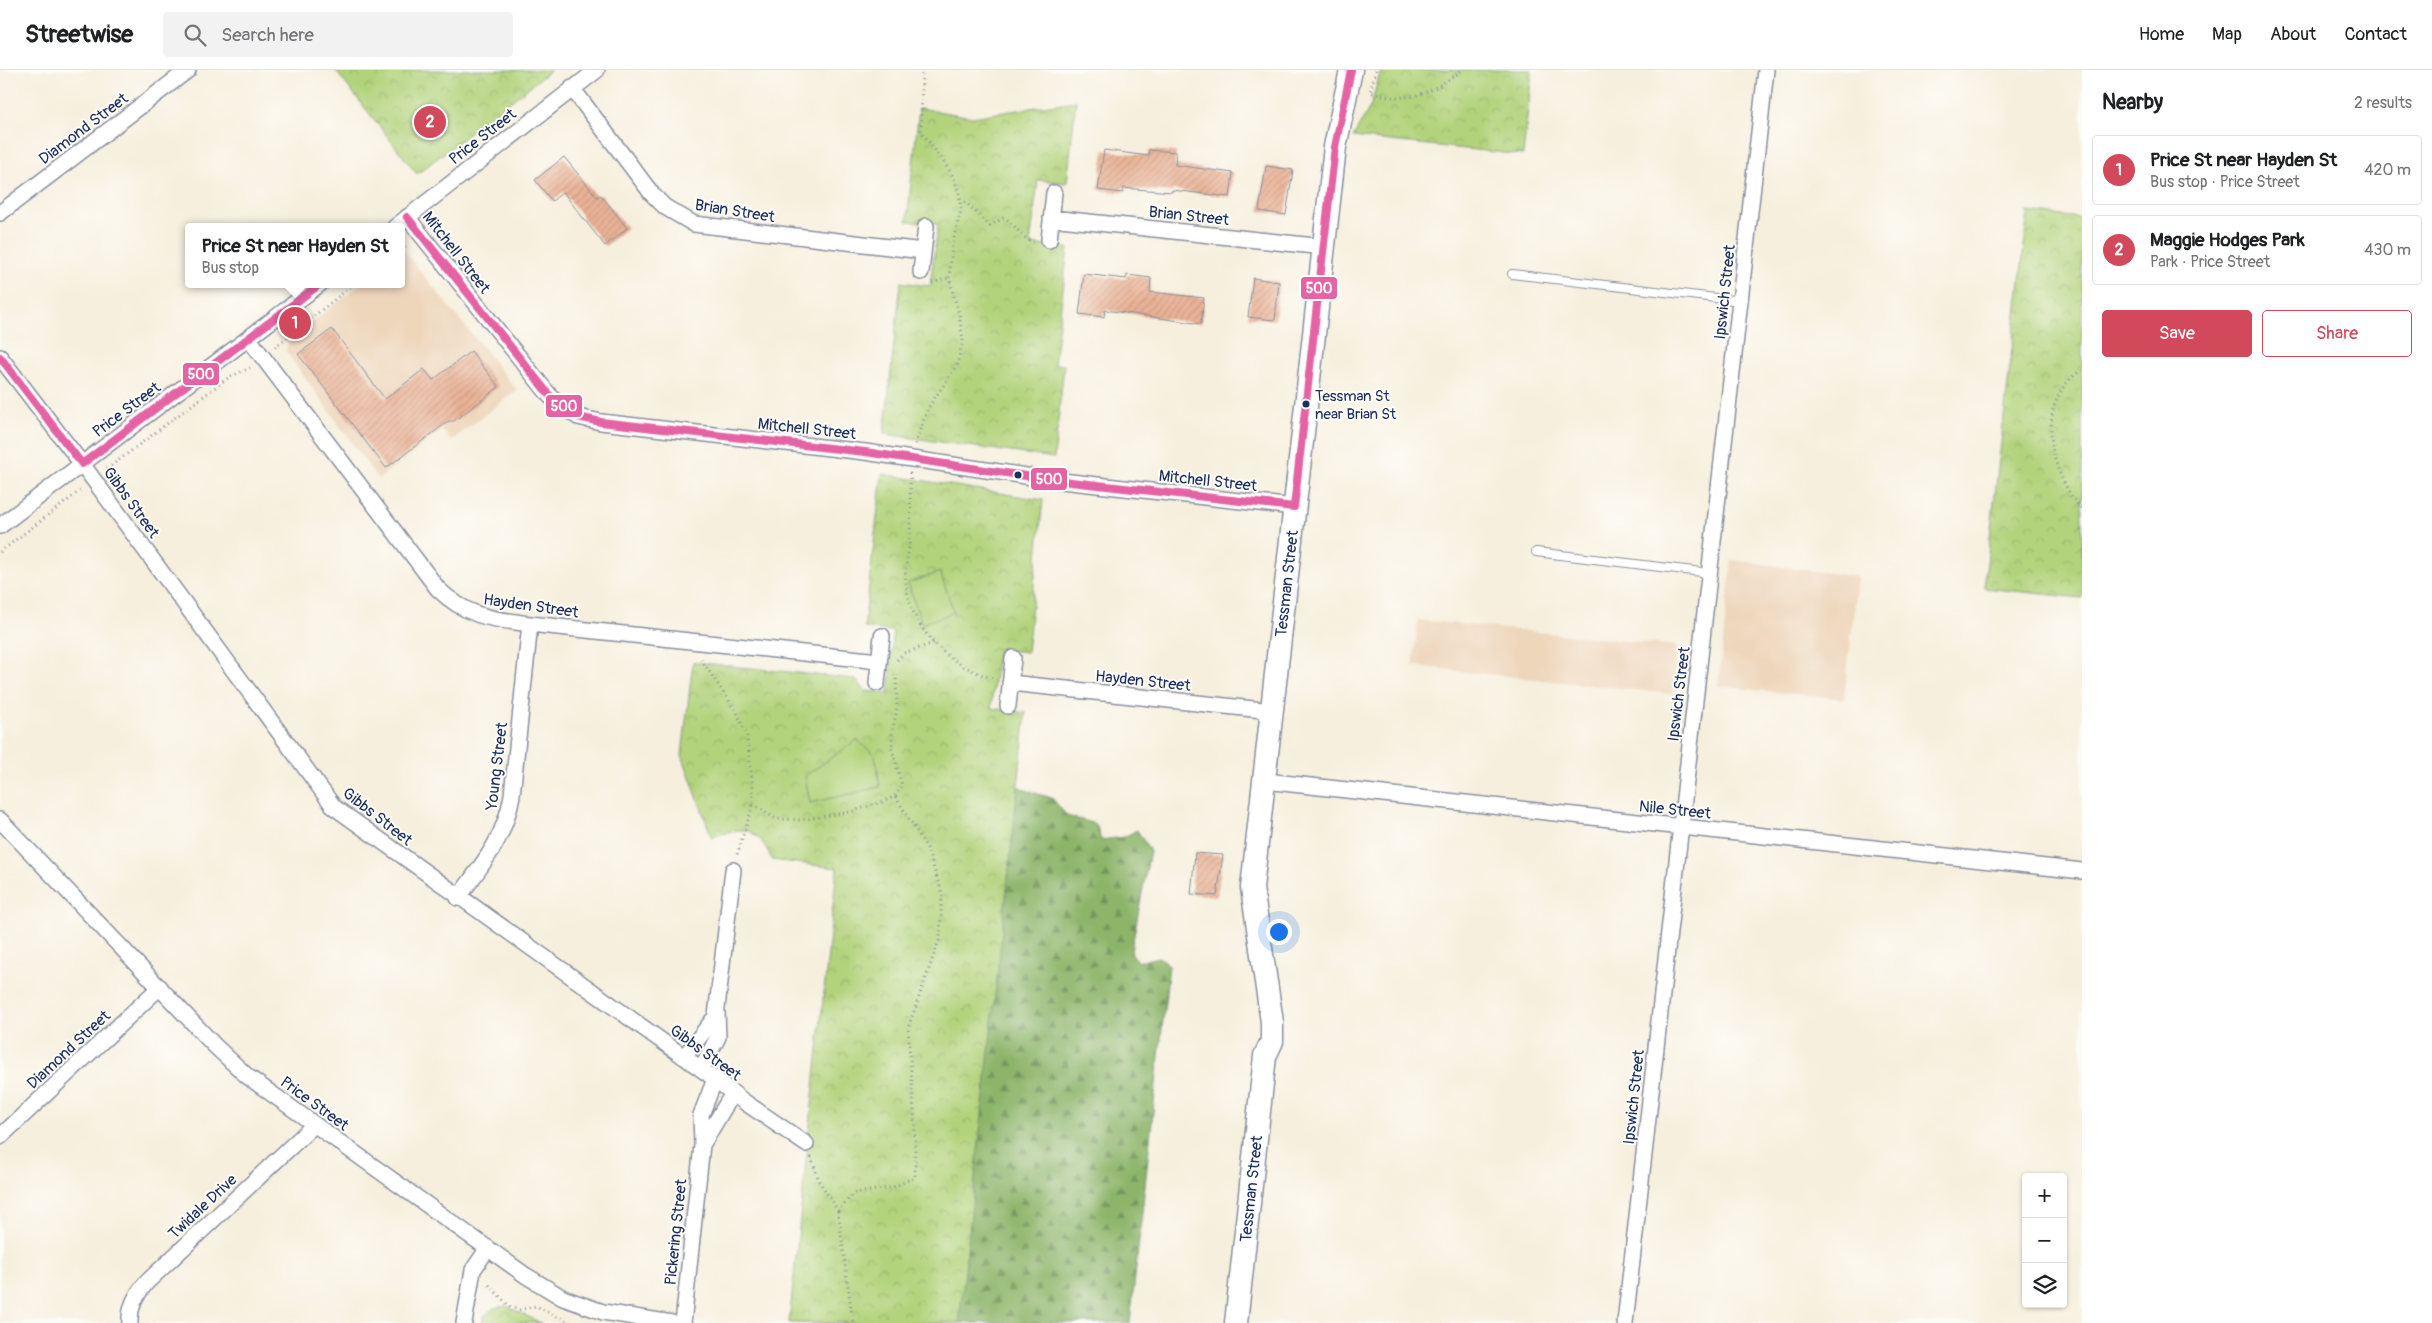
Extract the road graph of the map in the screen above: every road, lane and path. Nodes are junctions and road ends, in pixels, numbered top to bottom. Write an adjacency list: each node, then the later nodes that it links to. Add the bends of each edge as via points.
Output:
1 (188, 70): 11 (street, Diamond Street)
2 (920, 70): 10 (path, via 923,92 921,131 952,174)
3 (1351, 70): 17 (street, Tessman Street, via 1334,147)
4 (1376, 70): 5 (path, via 1370,92 1395,98 1433,90)
5 (1462, 70)
6 (1766, 70): 23 (street, Ipswich Street)
7 (594, 71): 8 (street, Price Street)
8 (572, 88): 12 (street, Price Street); 18 (street, Brian Street, via 652,194 694,224)
9 (1054, 194): 13 (street)
10 (960, 198): 16 (path, via 990,226 1003,218 1026,240 1043,243); 29 (path, via 961,210 952,245 949,278 963,341 957,365 922,421)
11 (0, 214)
12 (407, 217): 14 (street, Price Street); 34 (street, Mitchell Street, via 550,396 578,417 865,452 1053,480)
13 (1051, 218): 16 (street); 17 (street, Brian Street)
14 (400, 223)
15 (926, 226): 18 (street)
16 (1049, 240)
17 (1324, 247): 34 (street, Tessman Street)
18 (923, 251): 19 (street)
19 (921, 272)
20 (1512, 274): 23 (lane)
21 (315, 288): 24 (street, Price Street)
22 (349, 288): 25 (path)
23 (1740, 301): 39 (street, Ipswich Street)
24 (249, 339): 30 (street, Price Street); 40 (street, Hayden Street, via 438,589 460,608 473,614)
25 (275, 347)
26 (0, 357): 30 (street, Gibbs Street)
27 (250, 368): 31 (path, via 229,377)
28 (2082, 370): 35 (path, via 2060,394 2051,431 2056,466)
29 (914, 448)
30 (82, 464): 36 (street, Price Street); 57 (street, Gibbs Street, via 334,807)
31 (107, 469)
32 (910, 470): 42 (path, via 908,598 919,625)
33 (80, 491): 37 (path)
34 (1294, 507): 49 (street, Tessman Street)
35 (2082, 509)
36 (0, 526)
37 (0, 552)
38 (1536, 552): 39 (lane)
39 (1710, 573): 54 (street, Ipswich Street)
40 (530, 624): 45 (street, Hayden Street); 57 (street, Young Street, via 508,815 496,843)
41 (882, 636): 45 (street)
42 (934, 643): 47 (path, via 954,661 976,674); 51 (path, via 898,657 892,749 902,786)
43 (1012, 658): 47 (street)
44 (701, 659): 52 (path, via 737,714 747,736)
45 (879, 661): 46 (street)
46 (877, 683)
47 (1010, 683): 48 (street); 49 (street, Hayden Street)
48 (1008, 706)
49 (1272, 711): 50 (street, Tessman Street)
50 (1265, 781): 54 (street, Nile Street); 77 (street, Tessman Street, via 1252,888 1272,1041 1265,1056)
51 (895, 796): 52 (path, via 850,812 801,820 776,819); 68 (path, via 927,848 942,893 940,938 908,1028 915,1177 892,1188 854,1193)
52 (753, 804): 55 (path, via 740,837)
53 (0, 820): 58 (street, Price Street)
54 (1681, 828): 56 (street, Nile Street); 78 (street, Ipswich Street)
55 (733, 870): 59 (street)
56 (2082, 871)
57 (458, 898): 60 (street, Gibbs Street)
58 (160, 987): 64 (street, Price Street, via 247,1076); 65 (street, Diamond Street)
59 (716, 1010): 60 (street, via 714,1020); 61 (street, via 718,1037)
60 (684, 1057): 61 (street, Gibbs Street)
61 (701, 1069): 62 (street, Gibbs Street)
62 (715, 1078): 63 (street, Gibbs Street); 67 (street, Pickering Street, via 702,1115)
63 (733, 1093): 66 (street, Gibbs Street); 67 (street, Pickering Street)
64 (314, 1125): 69 (street, Price Street); 71 (street, Twidale Drive, via 147,1282 135,1297)
65 (0, 1137)
66 (806, 1144): 68 (path, via 819,1181)
67 (702, 1145): 75 (street, Pickering Street)
68 (838, 1211): 76 (path)
69 (488, 1248): 72 (street, via 473,1270); 74 (street, Price Street, via 563,1298 603,1312)
70 (489, 1285): 73 (path, via 510,1307 518,1310 536,1306)
71 (130, 1323)
72 (464, 1323)
73 (570, 1323)
74 (672, 1323)
75 (683, 1323)
76 (853, 1323)
77 (1236, 1323)
78 (1625, 1323)

